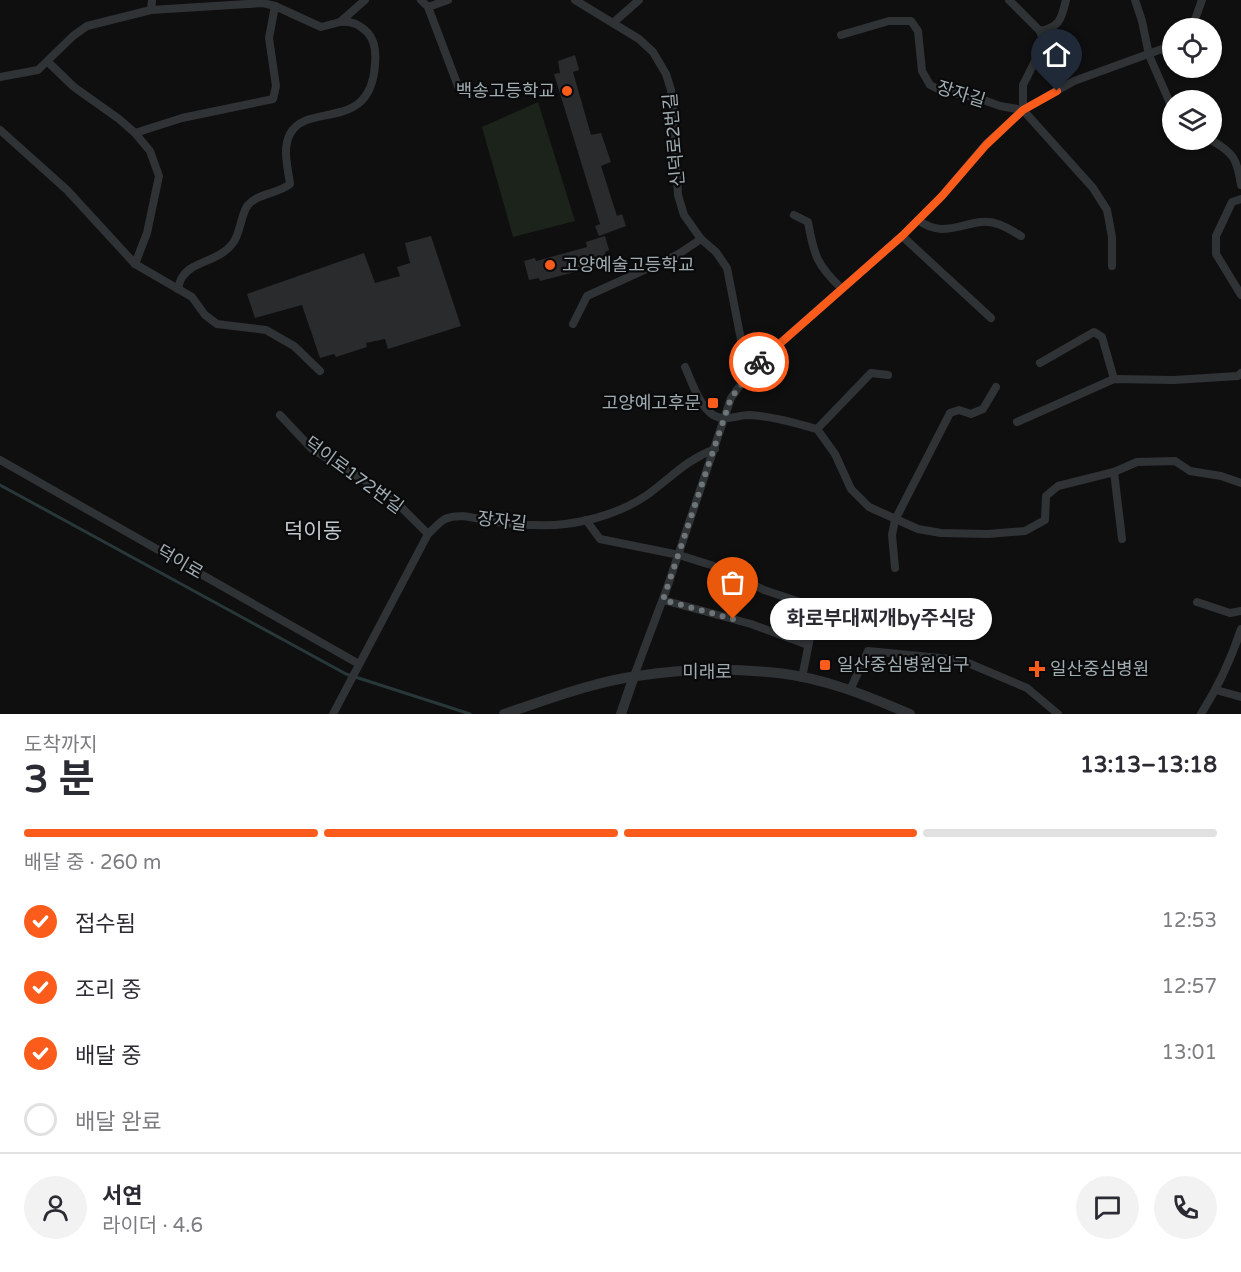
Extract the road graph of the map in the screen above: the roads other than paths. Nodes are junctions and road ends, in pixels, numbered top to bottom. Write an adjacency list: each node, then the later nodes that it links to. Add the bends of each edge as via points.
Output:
1 (365, 0): 15 (street)
2 (421, 0): 13 (street)
3 (448, 0): 13 (street)
4 (575, 0): 16 (street, 신덕로2번길)
5 (639, 0): 16 (street)
6 (1010, 0): 17 (street)
7 (1066, 0): 17 (street, via 1061,19 1053,28)
8 (1135, 0): 20 (street)
9 (1202, 0): 14 (street)
10 (177, 4): 11 (street); 12 (street)
11 (151, 5): 21 (street, via 87,26)
12 (275, 6): 15 (street, via 321,27); 27 (street, via 269,38 276,86 273,99 182,118)
13 (428, 7): 23 (street)
14 (1196, 18)
15 (340, 22): 38 (street, via 353,21 373,38 375,65 367,95 354,108 302,123 290,133 285,151 290,184 247,205 232,245 219,257 183,275)
16 (613, 23): 35 (street, 신덕로2번길, via 653,52 666,74 674,108 678,195 684,215)
17 (1040, 31): 25 (street, via 1044,43 1023,85)
18 (841, 35): 25 (street, 장자길, via 889,21 911,21 918,31 922,71 930,85)
19 (1162, 50): 20 (street, 장자길)
20 (1149, 55): 24 (street); 25 (street, 장자길, via 1074,81)
21 (48, 62): 22 (street, via 38,70); 27 (street)
22 (0, 77)
23 (458, 86)
24 (1164, 90)
25 (1023, 110): 32 (street, 장자길); 37 (street, via 1093,188 1107,210)
26 (0, 130): 36 (street, via 67,190)
27 (135, 133): 36 (street, via 150,151 159,176 147,233)
28 (1222, 146): 29 (street, via 1237,161)
29 (1241, 185)
30 (1241, 199): 40 (street, via 1232,202 1216,236 1216,254)
31 (794, 215): 39 (street, via 808,222 813,252 823,271)
32 (918, 220): 33 (street, 장자길); 34 (street, via 928,228 958,228 983,221 1003,225)
33 (902, 236): 39 (street, 장자길); 41 (street)
34 (1021, 236)
35 (701, 239): 42 (street, via 677,255 588,296); 44 (street, 신덕로2번길, via 727,268 744,355)
36 (135, 264): 38 (street)
37 (1112, 266)
38 (178, 289): 46 (street, via 192,297 217,324 266,330 294,346)
39 (842, 289): 44 (street, 장자길)
40 (1241, 295)
41 (991, 318)
42 (573, 324)
43 (1040, 363): 49 (street, via 1094,332 1102,337)
44 (754, 366): 52 (street, 장자길, via 731,398)
45 (685, 367): 52 (street, via 703,404 714,415)
46 (320, 371)
47 (1241, 373): 49 (street, via 1174,380)
48 (888, 375): 54 (street, via 870,373)
49 (1114, 379): 53 (street)
50 (996, 387): 60 (street, via 983,409 971,414 959,410 950,413)
51 (280, 415): 61 (street, 덕이로172번길, via 312,449 389,495)
52 (726, 419): 54 (street, via 746,415 767,417); 55 (street, 장자길)
53 (1017, 422)
54 (817, 429): 60 (street, via 835,454 851,489 869,507)
55 (716, 449): 59 (street, 장자길, via 696,456 644,497); 63 (street, 장자길)
56 (0, 460): 70 (street, 덕이로)
57 (1114, 472): 58 (street, via 1137,462 1175,460 1190,471); 60 (street, via 1058,486 1046,495 1045,519 1025,531 941,533); 62 (street)
58 (1241, 483)
59 (586, 520): 61 (street, 장자길, via 531,525 461,516 444,519); 63 (street, via 600,539)
60 (895, 520): 64 (street, via 892,535)
61 (428, 534): 70 (street, 장자길)
62 (1122, 539)
63 (679, 555): 65 (street, 장자길); 69 (street, via 806,604 814,617)
64 (896, 568)
65 (663, 600): 69 (street, via 751,624); 71 (street, 장자길)
66 (1197, 602): 67 (street, via 1230,613)
67 (1241, 610)
68 (1241, 629): 74 (street)
69 (808, 645): 72 (street)
70 (358, 667): 76 (street, 장자길)
71 (634, 676): 72 (street, 미래로, via 723,671 780,673); 77 (street, 미래로); 78 (street, 장자길)
72 (802, 678): 73 (street, 미래로)
73 (850, 690): 79 (street, 미래로); 80 (street, via 868,651 961,660 1027,688)
74 (1216, 690): 75 (street); 81 (street)
75 (1241, 697)
76 (333, 714)
77 (504, 714)
78 (621, 714)
79 (910, 714)
80 (1058, 714)
81 (1201, 714)

